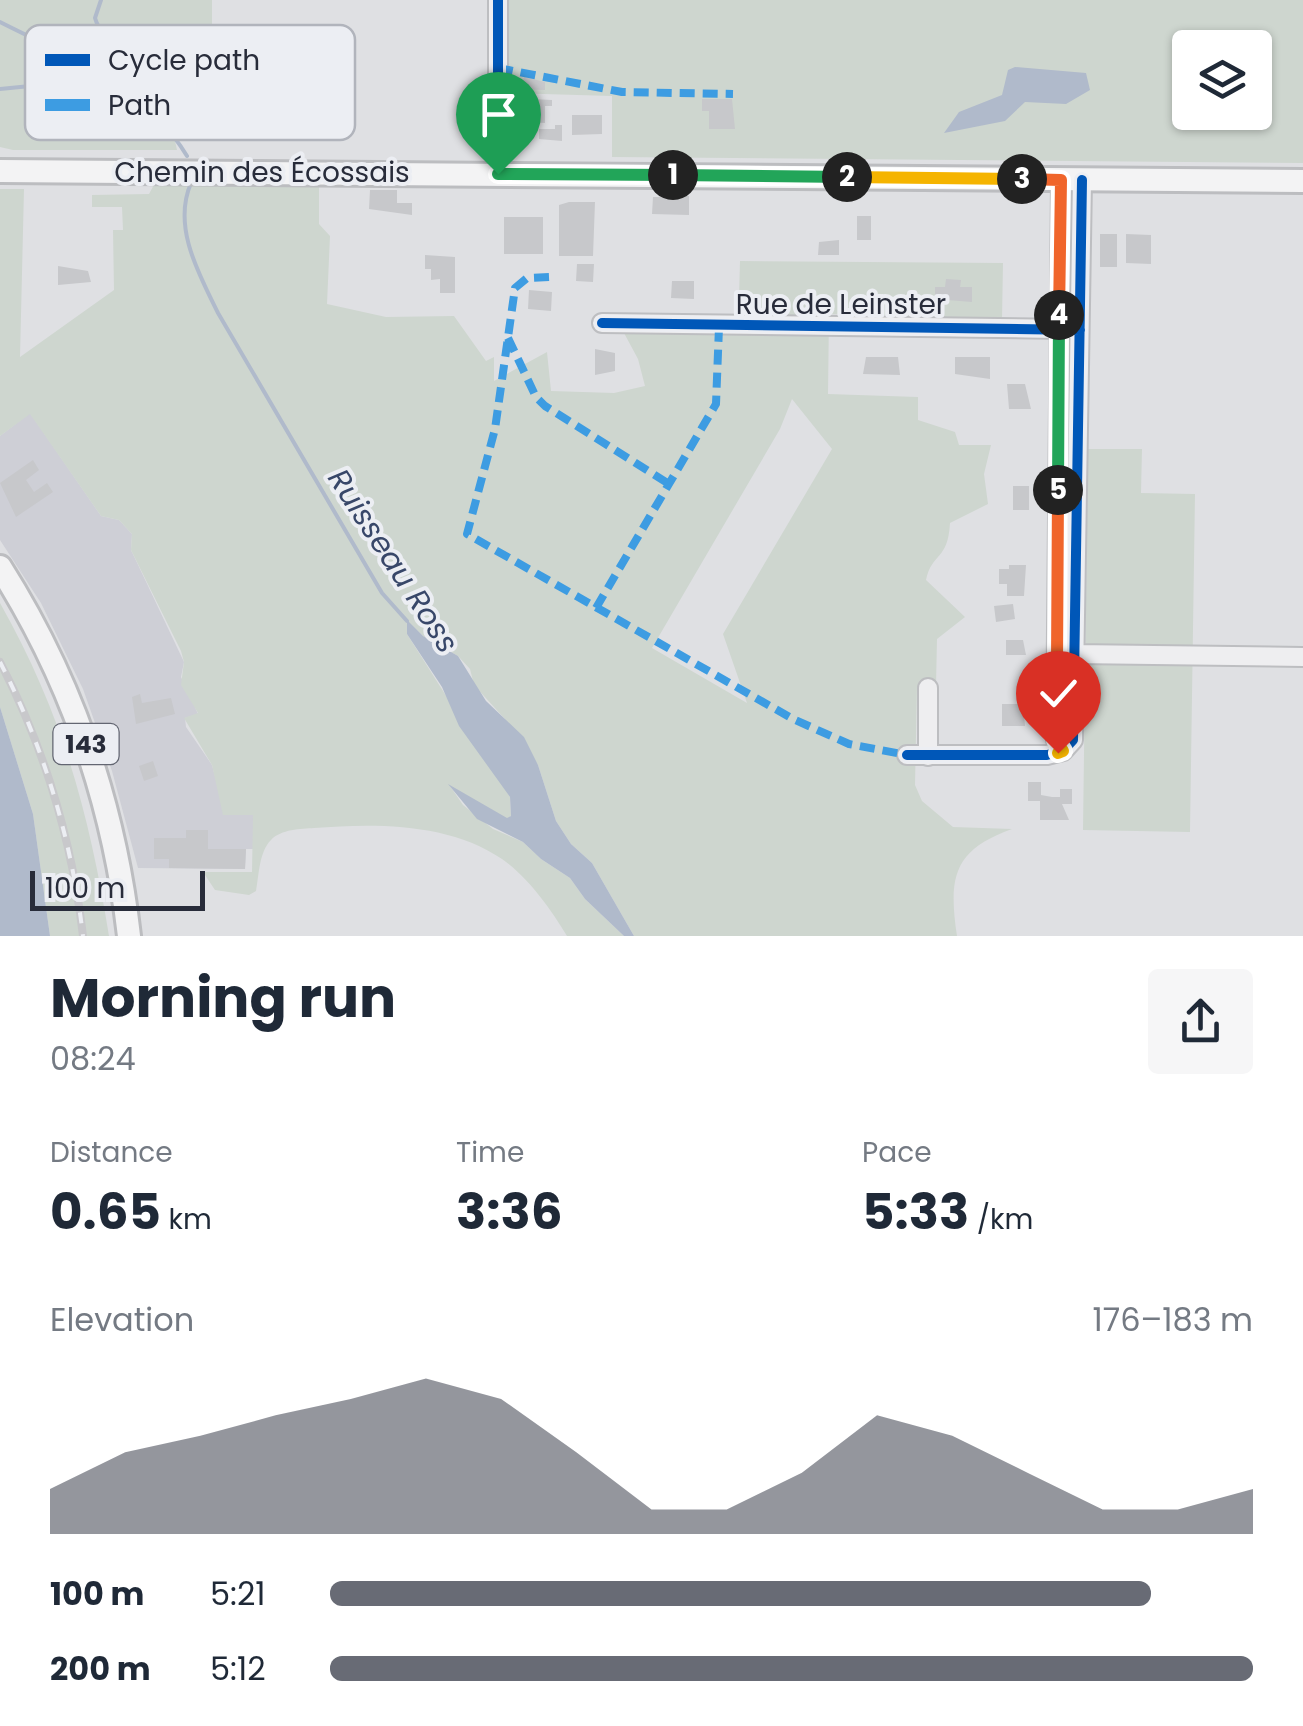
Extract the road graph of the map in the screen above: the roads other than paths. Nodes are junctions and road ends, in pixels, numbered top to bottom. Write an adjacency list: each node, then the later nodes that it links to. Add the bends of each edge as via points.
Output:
1 (498, 0): 3 (street)
2 (0, 170): 3 (main road, Chemin des Écossais)
3 (498, 174): 4 (main road, Chemin des Écossais)
4 (1071, 180): 5 (main road, Chemin des Écossais); 7 (street); 8 (street)
5 (1303, 181)
6 (602, 323): 7 (street, Rue de Leinster)
7 (1059, 329): 8 (street, Rue de Leinster); 10 (street)
8 (1080, 330): 10 (street)
9 (0, 567): 17 (main road, 143, via 54,666 89,752 114,842)
10 (1066, 600): 11 (street); 14 (street, via 1056,740)
11 (1075, 654): 12 (street); 14 (street)
12 (1303, 656)
13 (928, 688): 16 (street)
14 (1068, 745): 16 (street, via 1034,756)
15 (907, 755): 16 (street)
16 (928, 756)
17 (129, 936)

